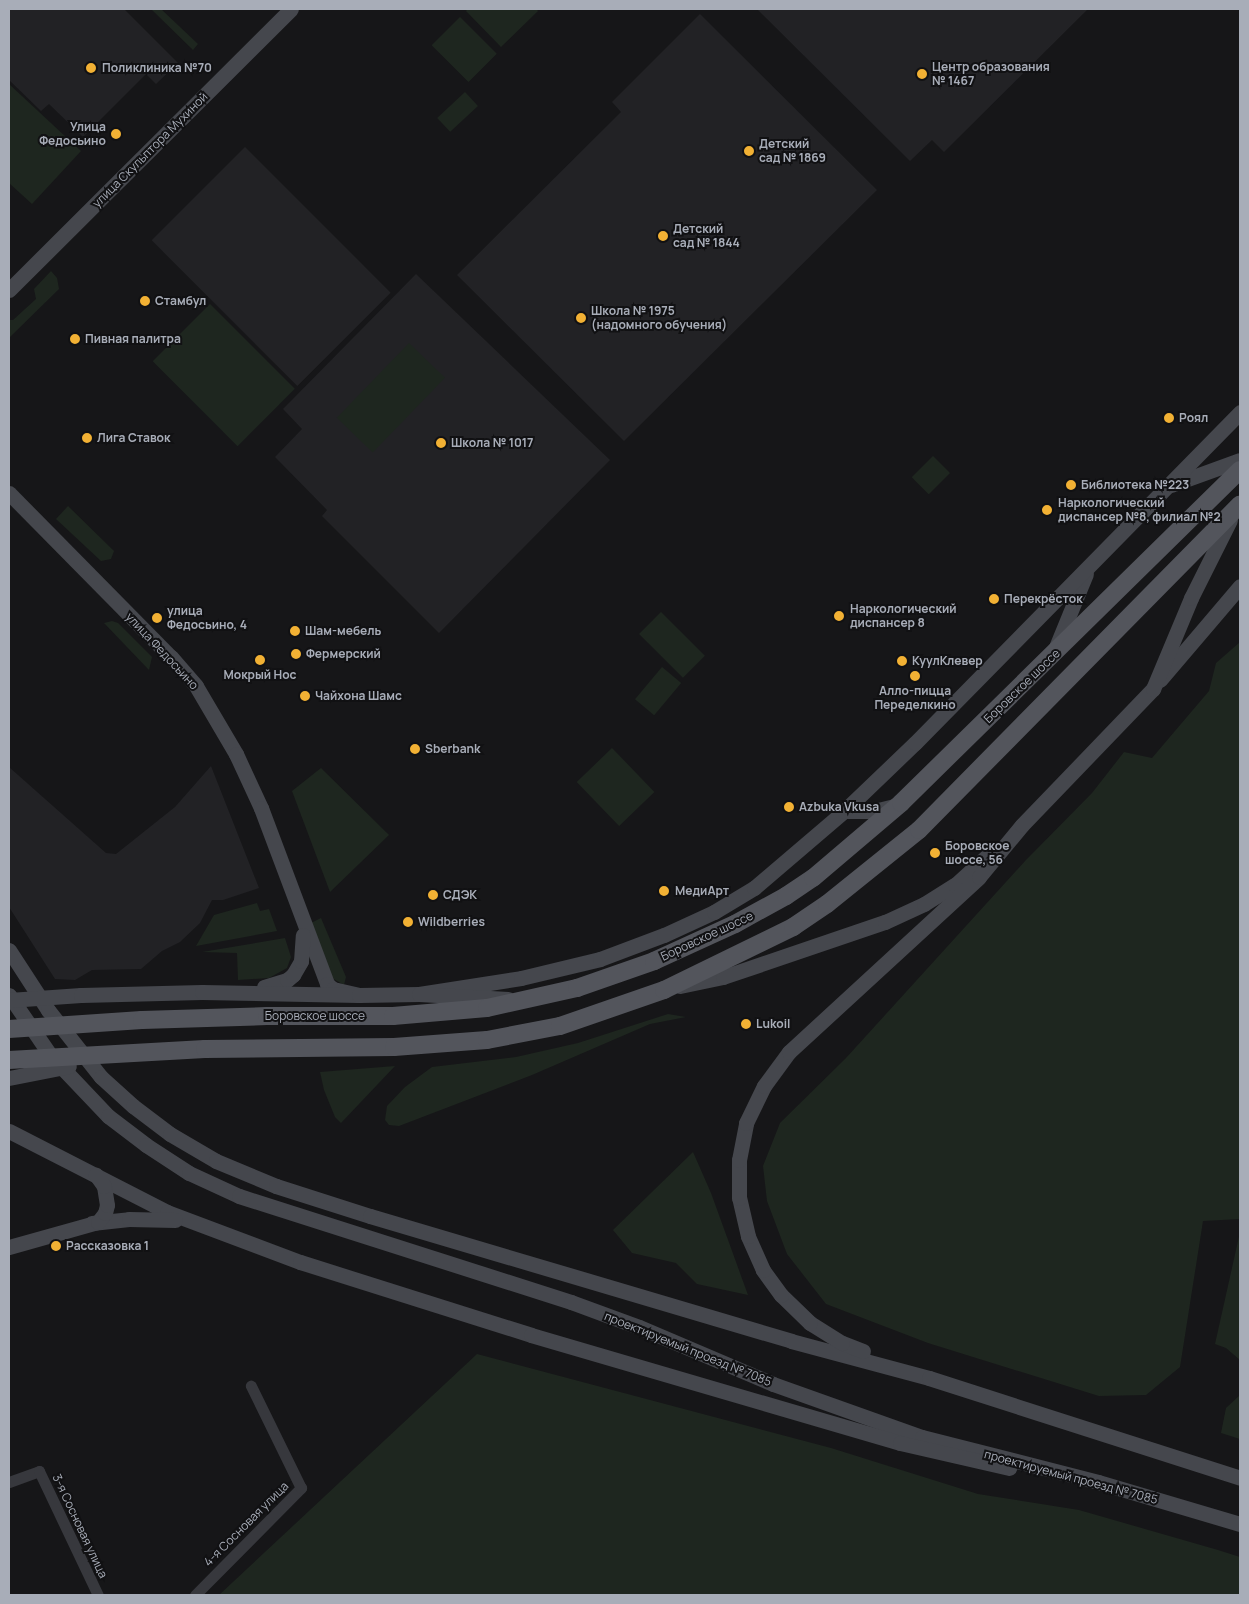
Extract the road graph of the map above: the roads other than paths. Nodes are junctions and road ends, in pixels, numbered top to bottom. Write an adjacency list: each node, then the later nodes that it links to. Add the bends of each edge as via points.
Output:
1 (291, 9): 2 (main road, улица Скульптора Мухиной)
2 (9, 290)
3 (1240, 412): 6 (main road)
4 (1240, 460): 6 (main road)
5 (1240, 470): 11 (main road, Боровское шоссе)
6 (1167, 486): 9 (main road)
7 (9, 493): 16 (main road, улица Федосьино, via 196,686 248,778)
8 (1238, 507): 12 (main road, via 1210,556); 18 (main road, via 919,830 860,879 800,922 762,944)
9 (1094, 560): 11 (main road); 14 (main road)
10 (1240, 586): 12 (main road)
11 (1050, 658): 13 (main road, Боровское шоссе)
12 (1153, 689): 15 (main road)
13 (901, 803): 14 (main road, via 874,811); 23 (main road, Боровское шоссе, via 825,869 769,906 654,961)
14 (844, 811): 20 (main road, via 754,888 664,936 600,959 530,976)
15 (1022, 825): 18 (main road, via 954,884 924,904 885,922 724,978); 34 (main road, via 979,877 789,1052 764,1086 746,1123 738,1160 739,1198 748,1236 763,1270 781,1295 810,1323 842,1343)
16 (302, 924): 19 (main road, via 303,953 293,975 277,984); 22 (main road, via 327,984 333,989)
17 (9, 950): 34 (main road, via 48,1010 101,1077 170,1134 224,1164 276,1186 351,1210 781,1338)
18 (664, 990): 26 (main road, via 560,1026 487,1040 394,1047)
19 (244, 992): 22 (main road); 24 (main road, via 113,993)
20 (419, 994): 22 (main road); 23 (main road, via 483,999)
21 (9, 995): 38 (main road, проектируемый проезд № 7085, via 50,1056 108,1116 189,1173 239,1196 571,1302 851,1414 922,1437)
22 (359, 995)
23 (552, 996): 25 (main road, Боровское шоссе, via 487,1008 427,1014 204,1017)
24 (9, 1000)
25 (9, 1029)
26 (205, 1049): 27 (main road); 28 (main road, via 120,1058)
27 (9, 1060)
28 (9, 1078)
29 (9, 1131): 30 (main road)
30 (96, 1175): 31 (main road, via 104,1186 107,1205 105,1213); 32 (main road)
31 (95, 1223): 32 (main road, via 157,1218); 33 (main road)
32 (201, 1226): 38 (main road, via 300,1262 531,1335 900,1444 986,1465)
33 (9, 1247)
34 (929, 1378): 36 (main road)
35 (251, 1386): 41 (street, 4-я Сосновая улица, via 301,1488)
36 (1240, 1478)
37 (9, 1482): 40 (street, 3-я Сосновая улица, via 39,1471)
38 (1098, 1482): 39 (main road, проектируемый проезд № 7085)
39 (1240, 1524)
40 (98, 1595)
41 (195, 1595)

